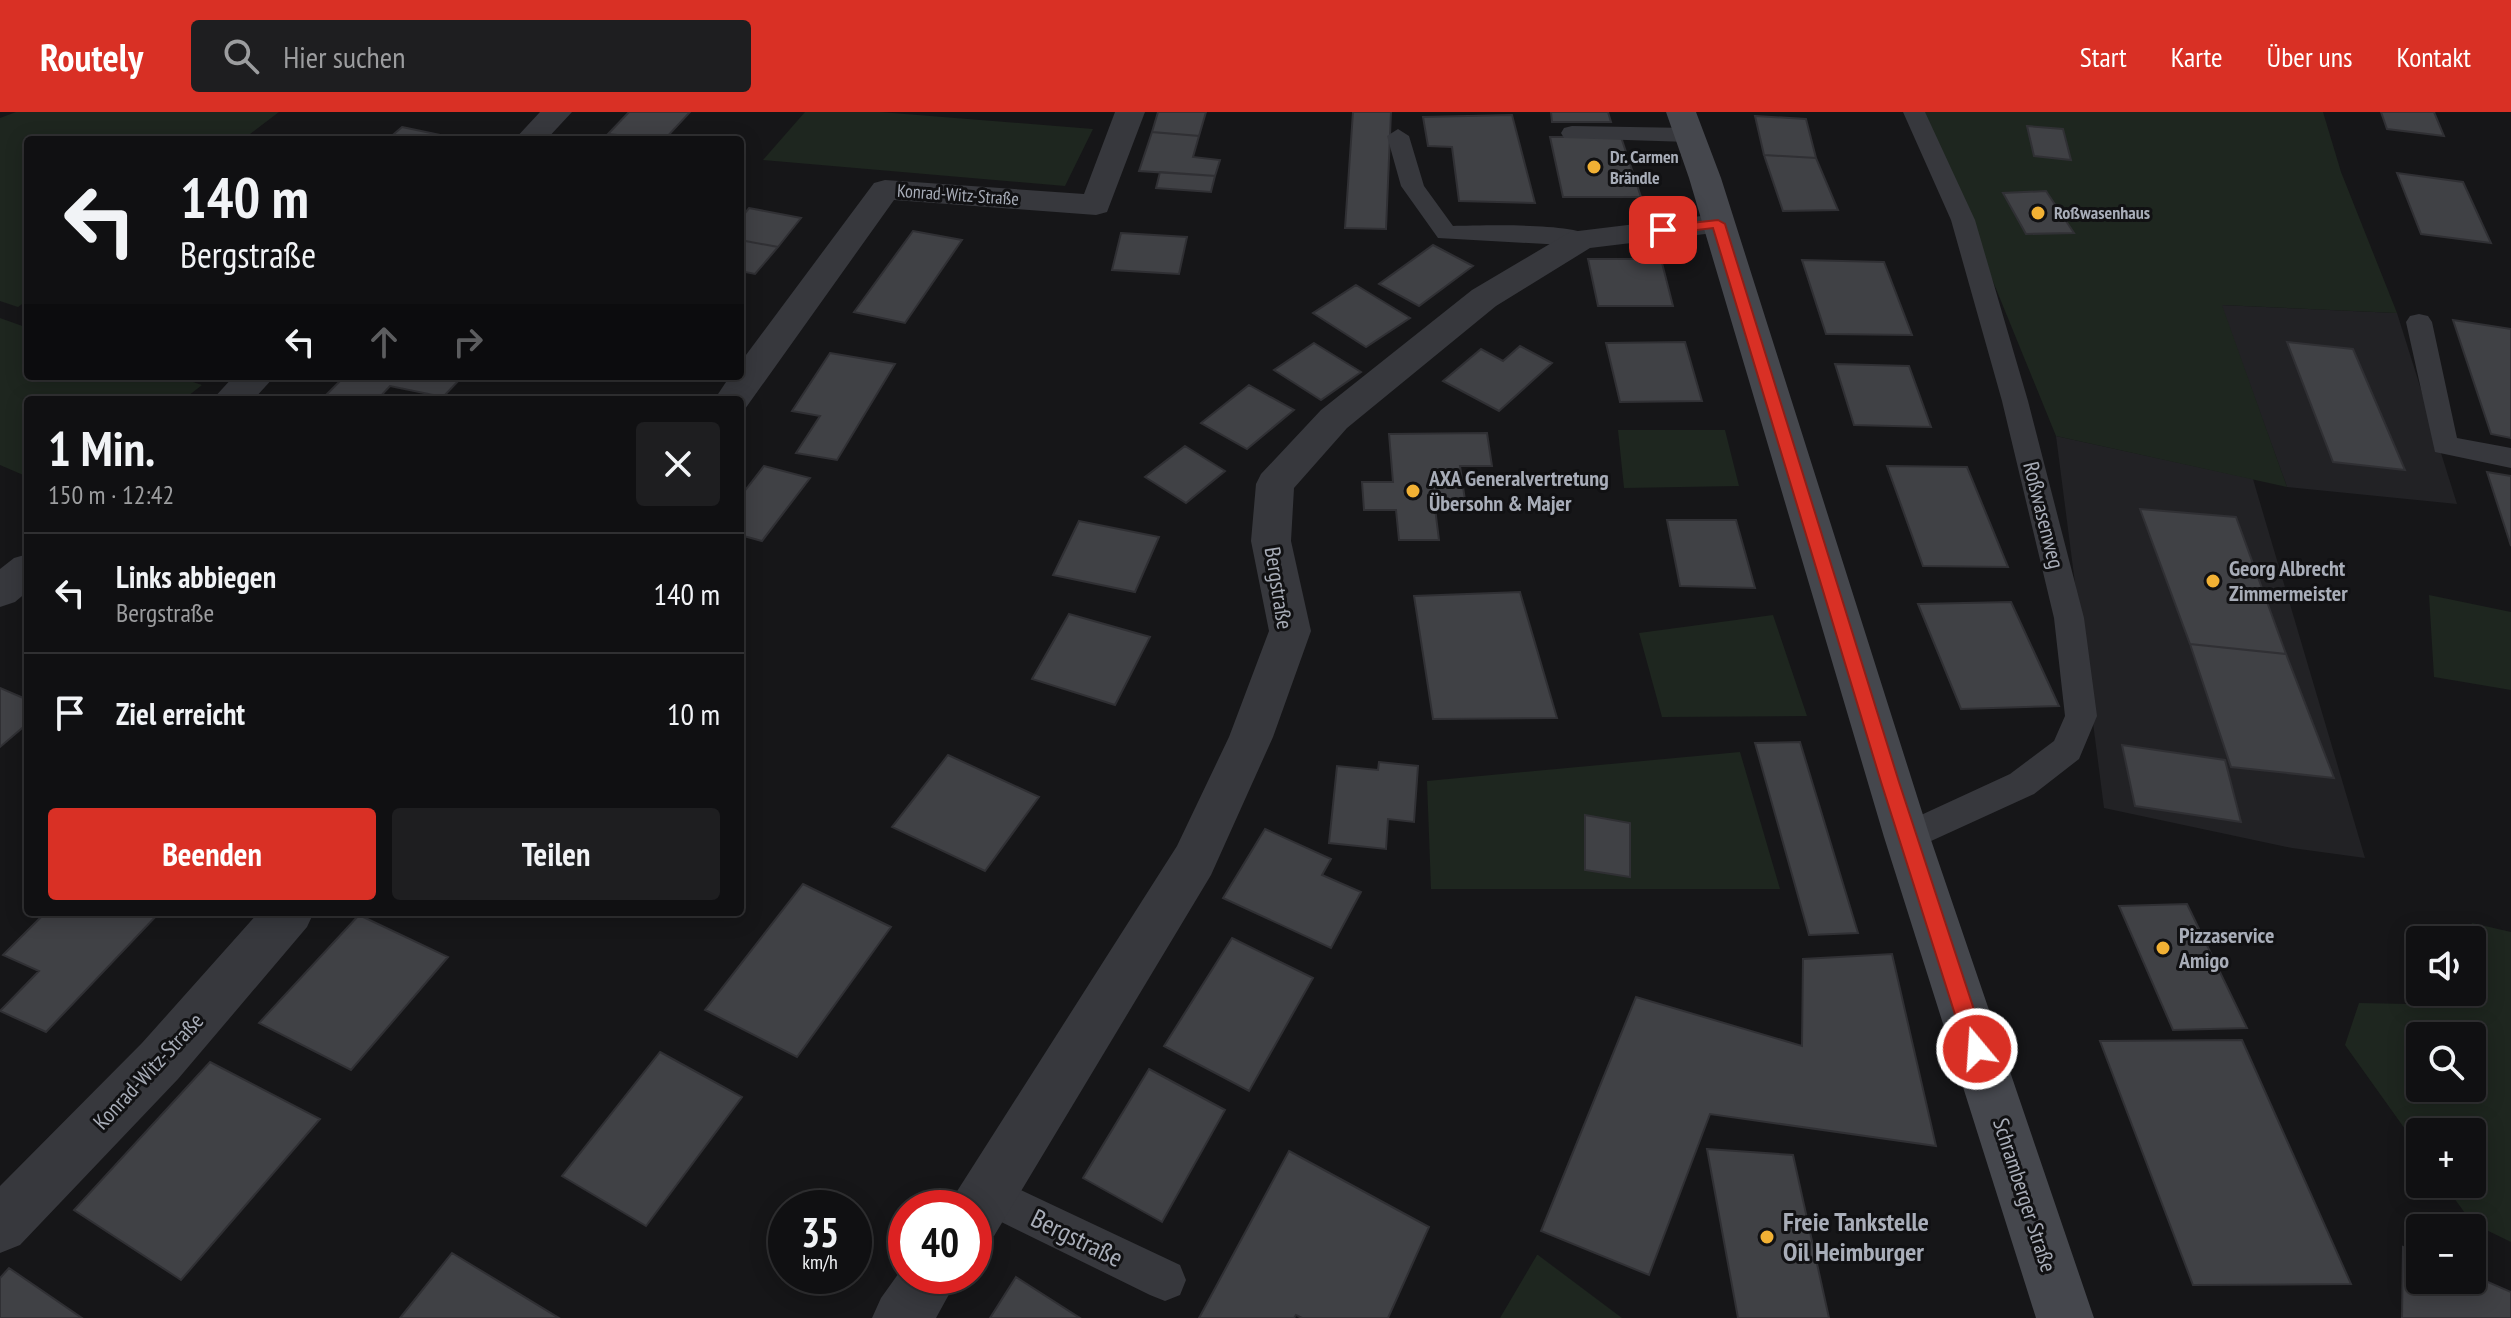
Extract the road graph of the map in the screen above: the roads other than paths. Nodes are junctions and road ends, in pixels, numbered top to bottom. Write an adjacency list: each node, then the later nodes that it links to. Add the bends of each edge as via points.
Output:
1 (557, 112): 6 (street)
2 (1130, 112): 13 (street, Konrad-Witz-Straße, via 1096,205 885,190)
3 (1914, 112): 17 (lane, Roßwasenweg, via 1963,220 2015,401 2069,618 2081,716 2067,750 2022,784)
4 (1685, 123): 5 (lane); 8 (street, Schramberger Straße)
5 (1572, 133)
6 (533, 136)
7 (1398, 136): 9 (lane, via 1413,186 1446,233)
8 (1718, 224): 9 (street, Bergstraße); 17 (street, Schramberger Straße)
9 (1582, 239): 19 (street, Bergstraße, via 1484,298 1334,419 1275,484 1271,541 1290,631 1251,737 1194,860)
10 (2419, 322): 14 (lane, via 2445,445)
11 (252, 380): 12 (street)
12 (234, 396)
13 (735, 396)
14 (2511, 458)
15 (24, 572): 16 (street)
16 (0, 591)
17 (1907, 837): 25 (street, Schramberger Straße)
18 (287, 916): 21 (street, Konrad-Witz-Straße, via 160,1061)
19 (990, 1190)
20 (992, 1209): 22 (lane, Bergstraße)
21 (0, 1225)
22 (1165, 1280)
23 (918, 1294): 24 (street)
24 (901, 1318)
25 (2065, 1318)

